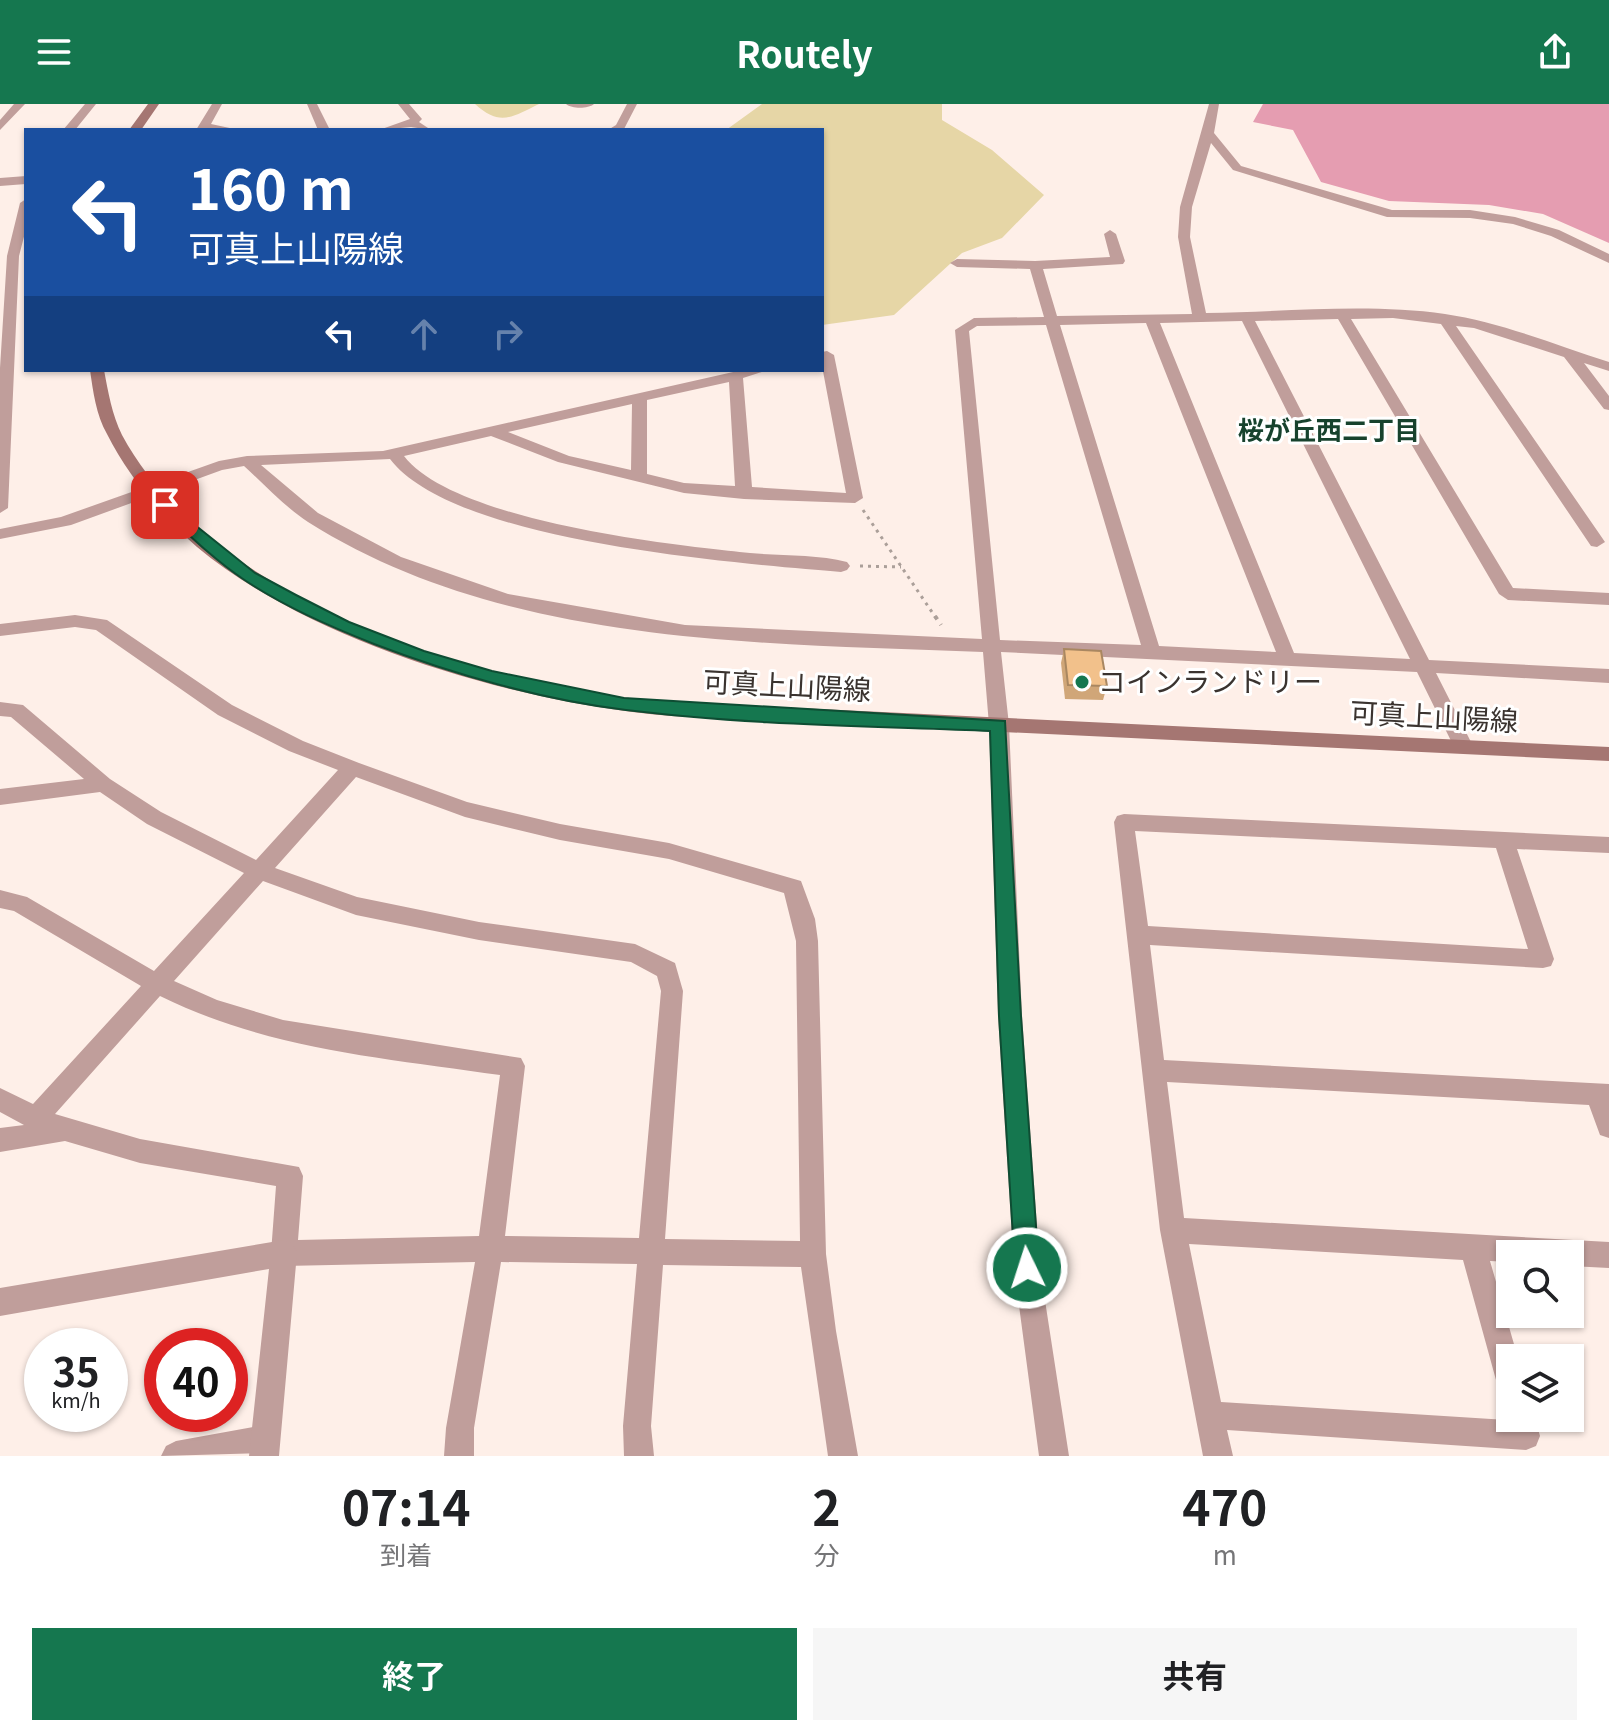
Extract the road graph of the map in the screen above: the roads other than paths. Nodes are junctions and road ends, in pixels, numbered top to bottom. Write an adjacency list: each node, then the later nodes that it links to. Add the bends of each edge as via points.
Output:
1 (20, 104): 12 (street)
2 (91, 104): 13 (street)
3 (154, 104): 14 (main road)
4 (217, 104): 15 (street)
5 (312, 104): 16 (street)
6 (403, 104): 11 (street, via 416,119)
7 (571, 104): 8 (street)
8 (589, 104)
9 (632, 104): 19 (street)
10 (1214, 104): 20 (street)
11 (412, 123): 17 (street); 18 (street)
12 (0, 127)
13 (71, 128)
14 (136, 128)
15 (203, 128)
16 (323, 128)
17 (393, 128)
18 (421, 128)
19 (618, 128)
20 (1208, 133): 25 (street, via 1237,168 1391,214 1470,214 1515,221); 30 (street, via 1186,207 1184,237)
21 (24, 180): 22 (street)
22 (0, 182)
23 (24, 211): 48 (street, via 13,256)
24 (1110, 234): 27 (street, via 1118,261)
25 (1609, 259)
26 (957, 263): 27 (street)
27 (1035, 265): 33 (street)
28 (1342, 315): 29 (street); 32 (street); 52 (street, via 1508,594)
29 (1246, 316): 30 (street); 57 (street)
30 (1200, 317): 31 (street)
31 (1151, 318): 33 (street); 56 (street)
32 (1444, 318): 34 (street); 50 (street)
33 (1052, 319): 54 (street, via 974,322 962,330); 55 (street)
34 (1568, 353): 36 (street); 41 (street)
35 (824, 356): 47 (street, via 855,498)
36 (1609, 367)
37 (98, 372): 46 (main road, 可真上山陽線, via 113,432)
38 (753, 372): 39 (street)
39 (736, 376): 40 (street); 47 (street)
40 (640, 398): 42 (street); 45 (street)
41 (1609, 406)
42 (494, 432): 43 (street); 45 (street, via 564,459)
43 (394, 453): 44 (street); 51 (street, via 405,472 464,501 559,532 667,551)
44 (247, 461): 46 (street); 54 (street, via 312,517 395,561 505,599 685,631)
45 (639, 478): 47 (street)
46 (149, 490): 49 (street, via 65,521); 60 (main road, 可真上山陽線, via 216,551 290,599 418,655 491,677 624,704)
47 (744, 494)
48 (0, 508)
49 (0, 534)
50 (1597, 542)
51 (841, 566)
52 (1609, 599)
53 (0, 630): 63 (street, via 75,621 101,624 225,710)
54 (993, 647): 55 (street); 60 (street)
55 (1152, 652): 56 (street)
56 (1288, 660): 57 (street)
57 (1423, 667): 58 (street); 61 (street)
58 (1609, 676)
59 (0, 709): 64 (street, via 16,710)
60 (999, 725): 61 (main road, 可真上山陽線); 95 (street, via 1010,1016 1027,1268)
61 (1463, 746): 62 (main road, 可真上山陽線)
62 (1609, 754)
63 (352, 768): 68 (street); 84 (street, via 465,809 669,851 793,887 807,941)
64 (103, 784): 65 (street); 68 (street, via 154,818)
65 (0, 797)
66 (1504, 840): 67 (street); 70 (street, via 1124,822); 70 (street, via 1543,959)
67 (1609, 845)
68 (259, 871): 71 (street); 82 (street, via 356,906 479,931 635,953 667,970 672,991)
69 (0, 899): 71 (street, via 19,903)
70 (1136, 935): 72 (street)
71 (156, 984): 75 (street); 81 (street, via 286,1032 513,1066)
72 (1154, 1070): 73 (street); 79 (street)
73 (1603, 1095): 76 (street)
74 (0, 1099): 75 (street)
75 (34, 1120): 77 (street)
76 (1609, 1127)
77 (65, 1130): 78 (street); 83 (street, via 163,1155 290,1176)
78 (0, 1140)
79 (1173, 1230): 80 (street); 88 (street)
80 (1473, 1247): 85 (street); 87 (street)
81 (490, 1249): 82 (street); 83 (street); 92 (street)
82 (651, 1250): 84 (street); 93 (street)
83 (284, 1253): 86 (street); 90 (street)
84 (813, 1254): 94 (street)
85 (1609, 1255)
86 (0, 1302)
87 (1500, 1344)
88 (1209, 1415): 89 (street, via 1526,1436); 96 (street)
89 (1525, 1432)
90 (264, 1448): 91 (street)
91 (176, 1456)
92 (459, 1456)
93 (639, 1456)
94 (843, 1456)
95 (1054, 1456)
96 (1218, 1456)

